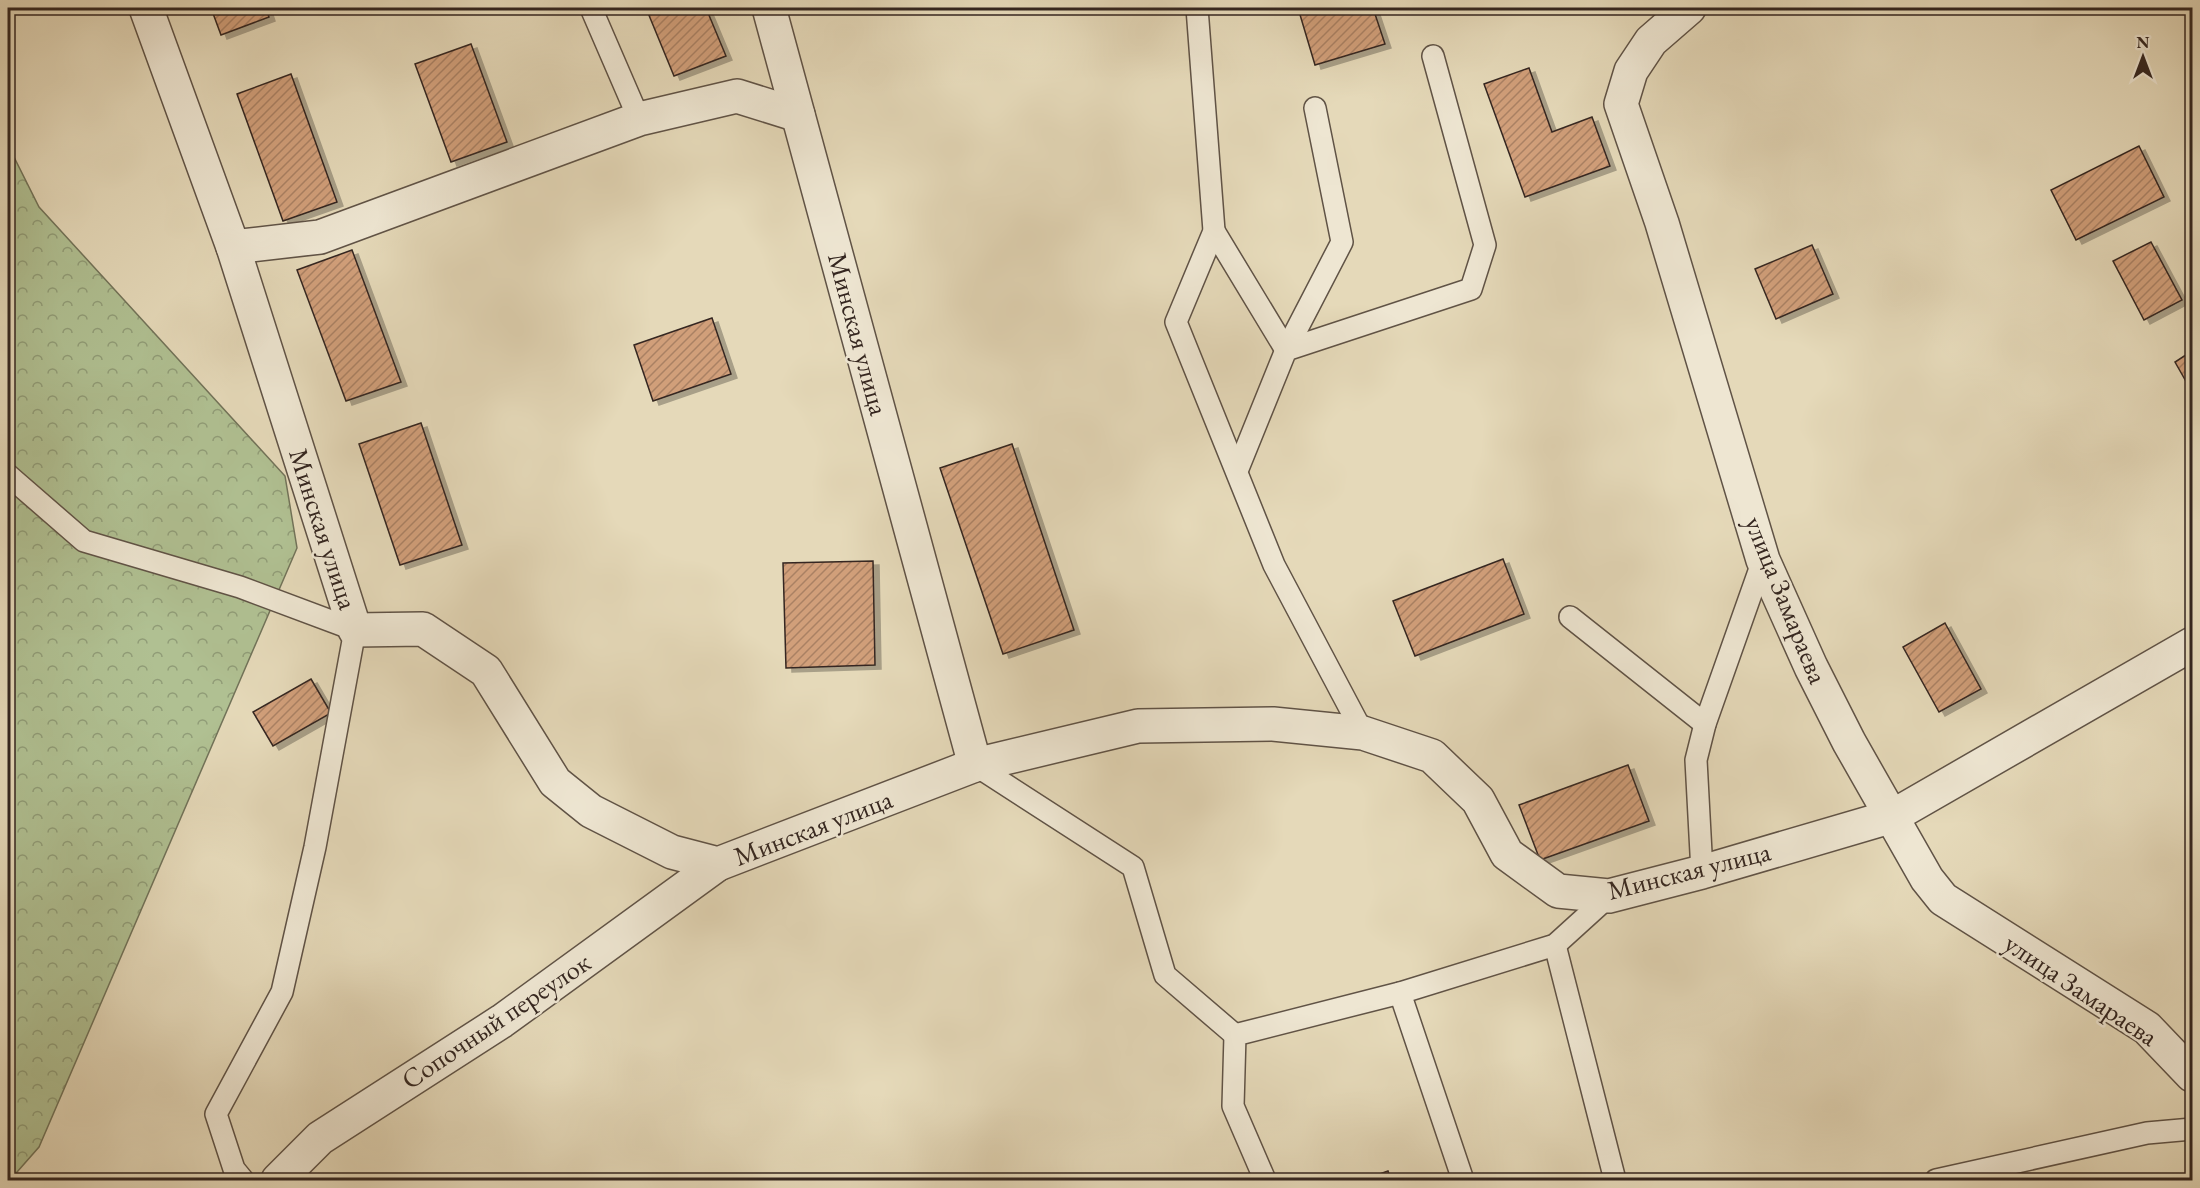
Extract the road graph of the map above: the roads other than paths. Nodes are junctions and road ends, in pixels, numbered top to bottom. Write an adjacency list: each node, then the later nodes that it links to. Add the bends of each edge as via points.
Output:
1 (146, 8): 11 (street, Минская улица)
2 (591, 8): 9 (lane)
3 (769, 8): 8 (street, Минская улица)
4 (1197, 8): 10 (lane)
5 (1689, 8): 15 (street, улица Замараева, via 1651,41 1631,71 1621,104 1662,223)
6 (1433, 56): 12 (lane, via 1485,245 1471,289)
7 (1315, 108): 12 (lane, via 1342,242)
8 (798, 116): 9 (street, via 737,96); 21 (street, Минская улица)
9 (639, 119): 11 (street, via 320,237)
10 (1214, 231): 12 (lane); 13 (lane, via 1176,322)
11 (233, 247): 17 (street, Минская улица)
12 (1286, 350): 13 (lane)
13 (1237, 471): 20 (lane, via 1274,565)
14 (8, 475): 17 (lane, via 84,541 240,587)
15 (1763, 560): 19 (lane); 22 (street, улица Замараева, via 1849,742)
16 (1570, 617): 19 (lane)
17 (355, 630): 23 (street, Минская улица, via 423,629 486,671 555,782 591,811 672,852); 31 (lane, via 315,847 282,992 216,1114 234,1169)
18 (2193, 644): 22 (street, Минская улица)
19 (1705, 724): 24 (lane, via 1696,760)
20 (1363, 733): 21 (street, Минская улица, via 1273,724 1137,726); 25 (street, Минская улица, via 1432,756 1478,800 1507,854 1558,891)
21 (975, 765): 23 (street, Минская улица); 28 (lane, via 1133,867 1165,975)
22 (1893, 816): 24 (street, Минская улица); 29 (street, улица Замараева, via 1927,879 1944,899 2146,1028)
23 (718, 864): 32 (street, Сопочный переулок, via 502,1021 320,1138)
24 (1702, 872): 25 (street, Минская улица)
25 (1609, 896): 26 (lane)
26 (1555, 945): 27 (lane); 35 (lane)
27 (1400, 993): 28 (lane); 34 (lane)
28 (1235, 1035): 33 (lane, via 1233,1106)
29 (2193, 1075)
30 (2193, 1129): 36 (lane, via 2147,1133)
31 (243, 1180)
32 (278, 1180)
33 (1265, 1180)
34 (1463, 1180)
35 (1615, 1180)
36 (1936, 1180)

